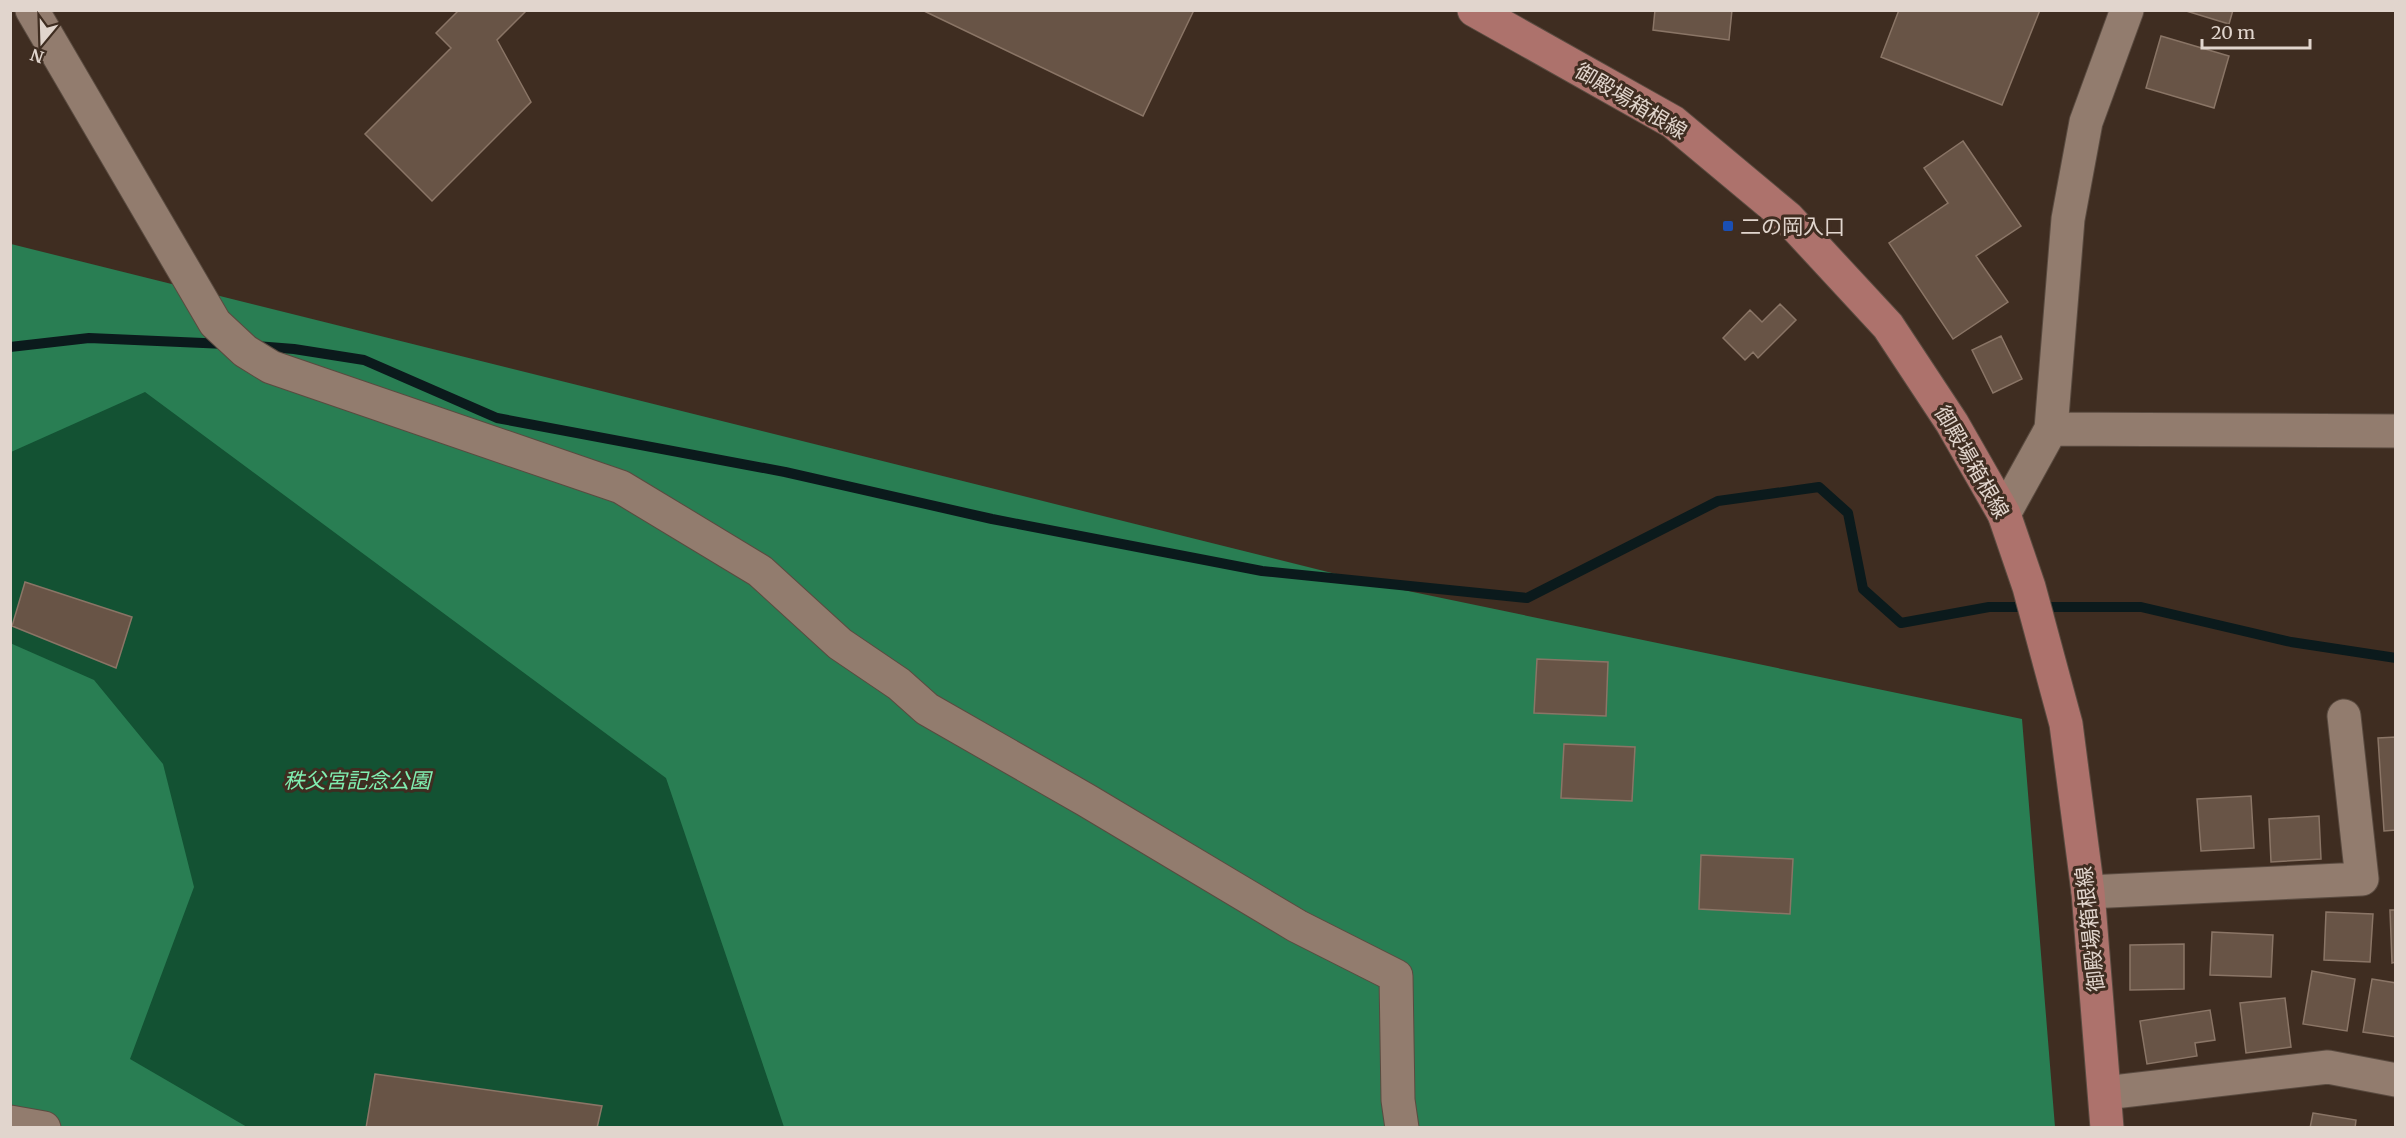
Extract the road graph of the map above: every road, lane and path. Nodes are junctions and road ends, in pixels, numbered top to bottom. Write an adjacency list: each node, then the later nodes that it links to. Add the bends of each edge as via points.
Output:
1 (32, 10): 13 (street, via 215,323 245,351 271,367 621,487 760,571 840,644 899,684 927,709 1298,926 1396,976)
2 (1474, 10): 6 (main road, 御殿場箱根線, via 1673,122 1788,218 1888,326 1952,423)
3 (2127, 10): 4 (street, via 2086,122 2070,208)
4 (2051, 429): 5 (street); 6 (street)
5 (2396, 431)
6 (2004, 514): 8 (main road, 御殿場箱根線, via 2030,587 2066,724)
7 (2344, 716): 8 (street, via 2362,879)
8 (2088, 892): 10 (main road, 御殿場箱根線)
9 (2396, 1080): 10 (street, via 2328,1067)
10 (2105, 1093): 14 (main road, 御殿場箱根線)
11 (10, 1122): 12 (street)
12 (44, 1128)
13 (1402, 1128)
14 (2107, 1128)

